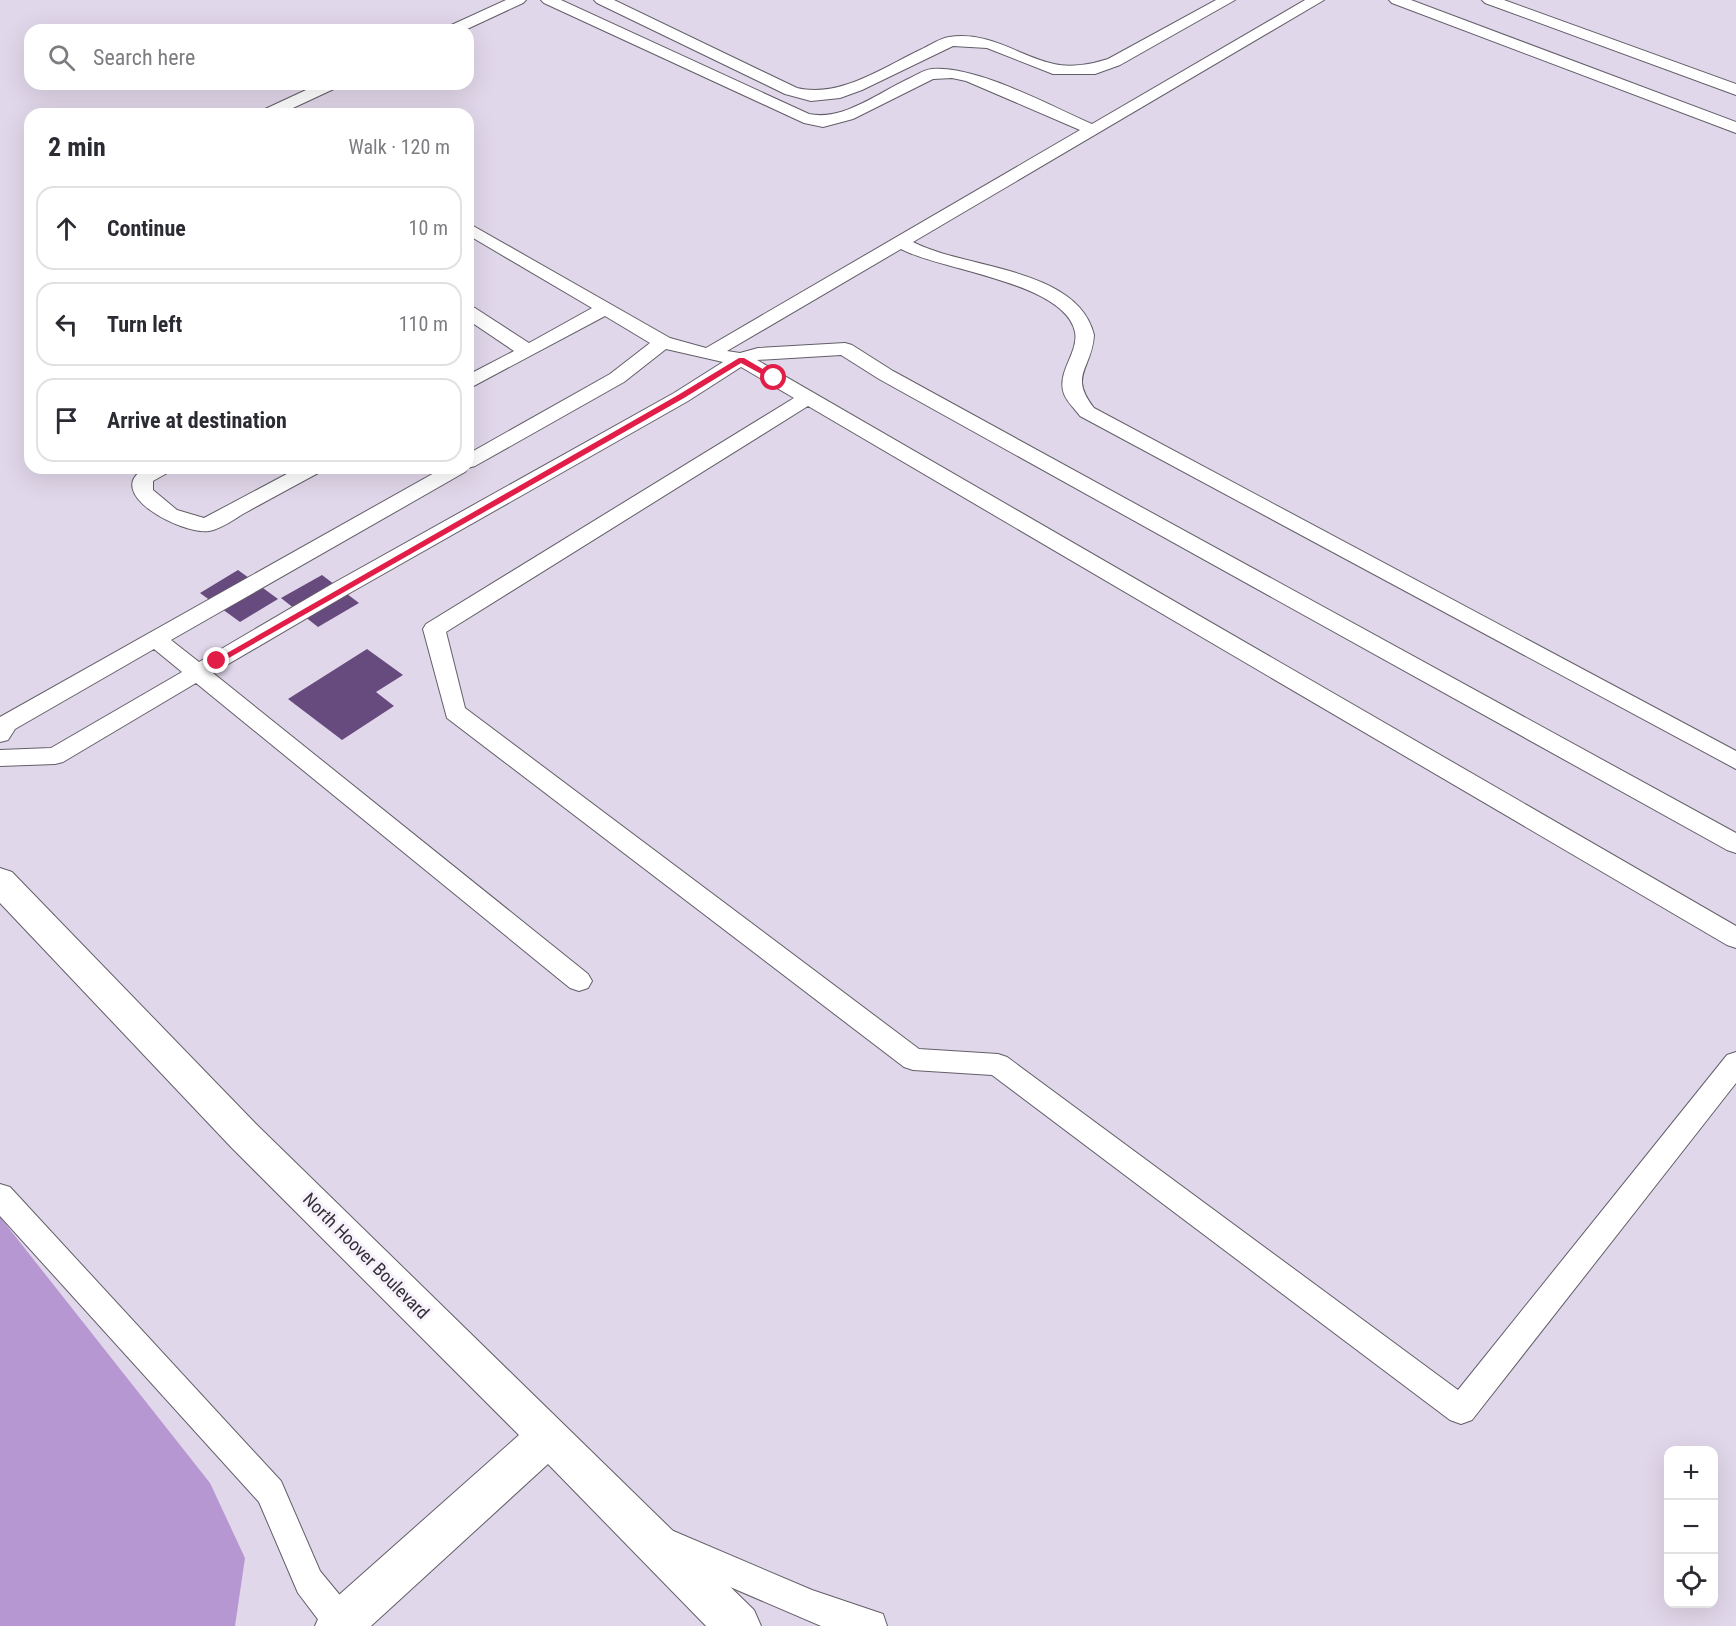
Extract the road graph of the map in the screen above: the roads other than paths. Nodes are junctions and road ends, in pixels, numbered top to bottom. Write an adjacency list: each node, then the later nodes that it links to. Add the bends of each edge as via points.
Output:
1 (518, 0): 8 (lane)
2 (549, 0): 13 (lane, via 804,118 823,122 847,116 930,74 952,73)
3 (602, 0): 4 (lane, via 791,91 811,96 856,87 951,41 990,44 1053,69 1095,69 1114,63)
4 (1227, 0)
5 (1316, 0): 13 (lane)
6 (1396, 0): 12 (lane)
7 (1490, 0): 10 (lane)
8 (465, 24)
9 (319, 90): 11 (lane)
10 (1736, 90)
11 (282, 108)
12 (1736, 128)
13 (1093, 130): 15 (lane)
14 (474, 232): 16 (lane)
15 (900, 242): 20 (lane); 32 (lane, via 922,253 1015,277 1073,312 1084,329 1083,348 1072,373 1073,394 1087,412)
16 (605, 308): 18 (lane); 19 (lane)
17 (474, 316): 19 (lane)
18 (663, 342): 20 (lane); 24 (lane, via 617,378)
19 (528, 351): 22 (lane)
20 (708, 354): 21 (lane)
21 (741, 359): 23 (lane); 29 (lane); 33 (lane, via 758,354 845,349)
22 (474, 380)
23 (808, 398): 35 (lane); 37 (lane, via 434,629 455,712 913,1059 998,1065 1461,1410)
24 (474, 459)
25 (151, 474): 26 (lane, via 143,478 143,491 152,501 170,515 207,525)
26 (302, 474)
27 (447, 474): 28 (lane)
28 (156, 639): 29 (lane); 30 (lane, via 7,723)
29 (197, 673): 31 (lane, via 55,756); 36 (lane)
30 (0, 734)
31 (0, 758)
32 (1736, 761)
33 (1736, 844)
34 (0, 881): 39 (street, North Hoover Boulevard, via 243,1136)
35 (1736, 938)
36 (579, 981)
37 (1736, 1063)
38 (0, 1196): 41 (lane, via 270,1492 309,1582)
39 (549, 1436): 40 (street, North Hoover Boulevard); 41 (street)
40 (647, 1535): 42 (street, North Hoover Boulevard); 43 (lane, via 810,1606)
41 (340, 1624)
42 (738, 1626)
43 (871, 1626)

